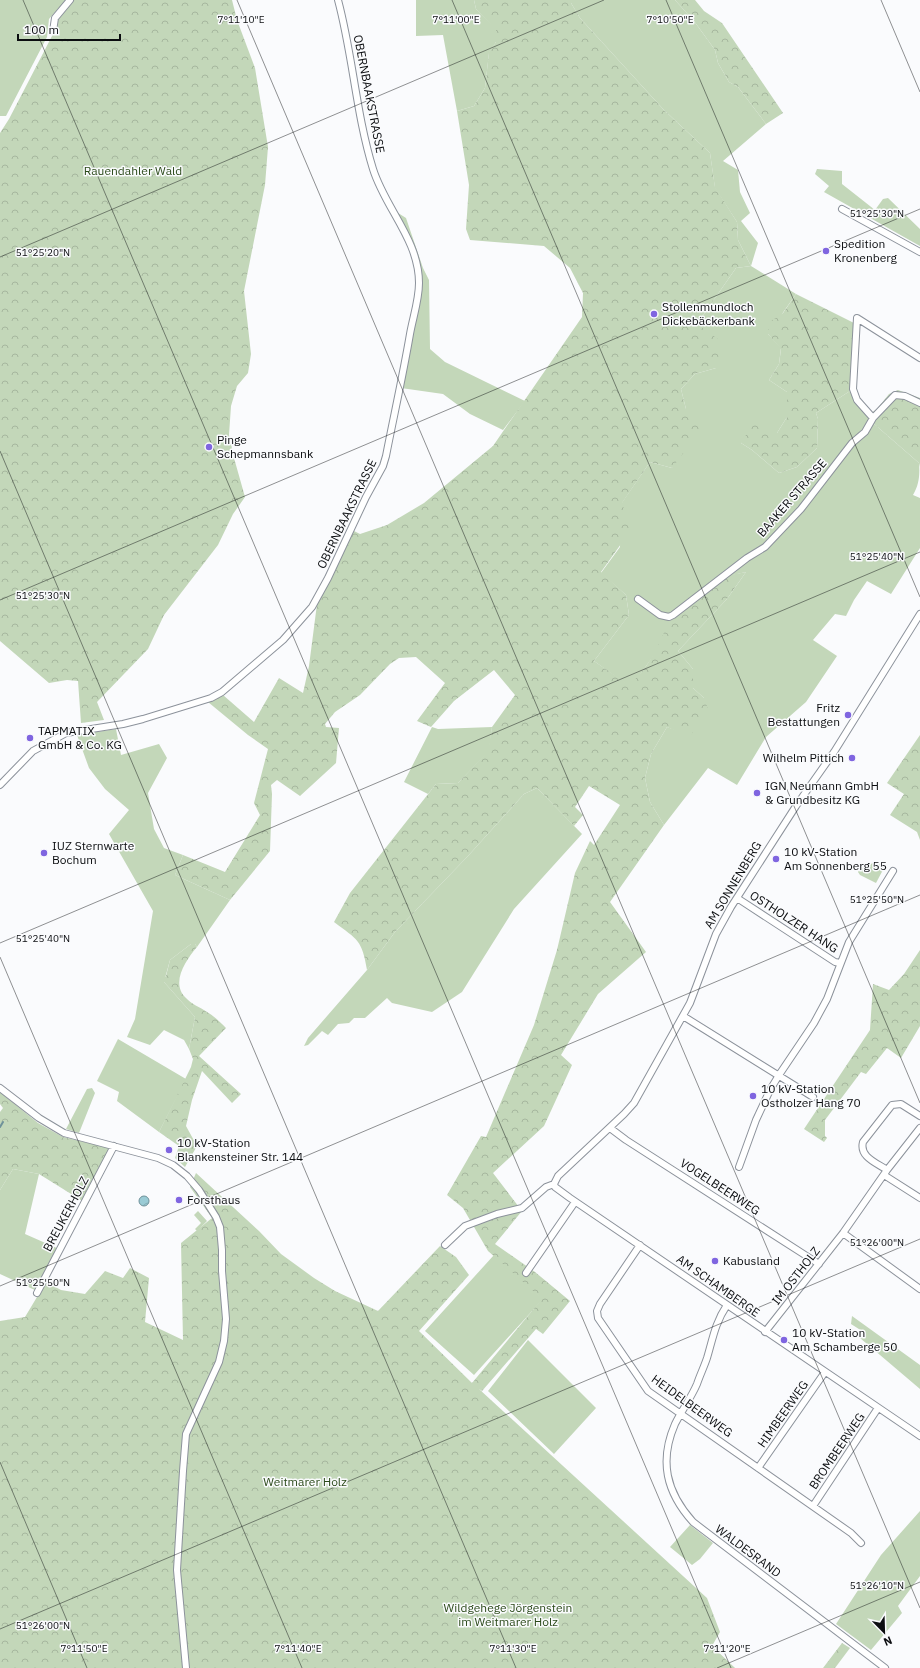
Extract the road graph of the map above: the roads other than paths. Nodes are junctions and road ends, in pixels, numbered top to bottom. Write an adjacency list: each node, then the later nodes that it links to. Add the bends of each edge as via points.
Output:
1 (70, 0): 3 (street, via 55,18)
2 (338, 0): 11 (street, OBERNBAAKSTRASSE, via 357,105 373,170 382,193 412,248 419,282 383,466 312,606 283,640 222,692 212,698 136,721 66,733 33,751)
3 (53, 31)
4 (842, 209): 5 (street)
5 (920, 252)
6 (920, 358): 8 (street, via 857,318 853,389 857,400)
7 (920, 403): 8 (street, BAAKER STRASSE, via 905,396 895,395)
8 (873, 418): 9 (street, BAAKER STRASSE, via 865,432 852,443 801,509 765,547 669,617 660,615)
9 (638, 599)
10 (920, 614): 13 (street, AM SONNENBERG, via 834,752)
11 (0, 785)
12 (893, 871): 14 (street, OSTHOLZER HANG, via 849,942)
13 (737, 898): 14 (street, OSTHOLZER HANG); 15 (street, AM SONNENBERG, via 716,934)
14 (840, 963): 16 (street, OSTHOLZER HANG, via 821,1012)
15 (683, 1016): 16 (street); 20 (street, AM SONNENBERG, via 634,1103)
16 (779, 1075): 18 (street); 23 (street, OSTHOLZER HANG, via 756,1120)
17 (0, 1088): 22 (street, via 39,1118 64,1133)
18 (813, 1097)
19 (920, 1116): 24 (street, via 901,1104 892,1105 863,1142 863,1152)
20 (610, 1128): 25 (street, AM SONNENBERG, via 558,1176); 31 (street, VOGELBEERWEG)
21 (920, 1128): 24 (street, IM OSTHOLZ)
22 (114, 1146): 34 (street, BREUKERHOLZ); 44 (street, via 166,1160 181,1170 205,1199 216,1217 222,1236 226,1319 224,1341 219,1362 190,1426 185,1445 177,1570)
23 (739, 1167)
24 (886, 1173): 26 (street); 28 (street, IM OSTHOLZ)
25 (554, 1184): 27 (street); 29 (street, AM SONNENBERG, via 546,1187 522,1208 465,1226)
26 (920, 1198)
27 (575, 1202): 30 (street, AM SCHAMBERGE); 32 (street)
28 (843, 1233): 31 (street, IM OSTHOLZ); 33 (street)
29 (445, 1245)
30 (640, 1245): 35 (street, AM SCHAMBERGE); 39 (street, HEIDELBEERWEG, via 600,1304 597,1315 645,1387)
31 (819, 1264): 36 (street, IM OSTHOLZ)
32 (526, 1273)
33 (920, 1289)
34 (37, 1293)
35 (727, 1305): 36 (street, AM SCHAMBERGE); 39 (street, WALDESRAND, via 715,1325 697,1384)
36 (765, 1332): 37 (street, AM SCHAMBERGE)
37 (825, 1372): 38 (street, AM SCHAMBERGE); 41 (street, HIMBEERWEG)
38 (878, 1408): 40 (street, AM SCHAMBERGE); 42 (street, BROMBEERWEG)
39 (681, 1413): 41 (street, HEIDELBEERWEG); 45 (street, WALDESRAND, via 668,1444 666,1470 674,1496 685,1513 706,1533)
40 (920, 1436)
41 (758, 1468): 42 (street, HEIDELBEERWEG)
42 (813, 1506): 43 (street, HEIDELBEERWEG)
43 (861, 1543)
44 (186, 1668)
45 (885, 1668)

